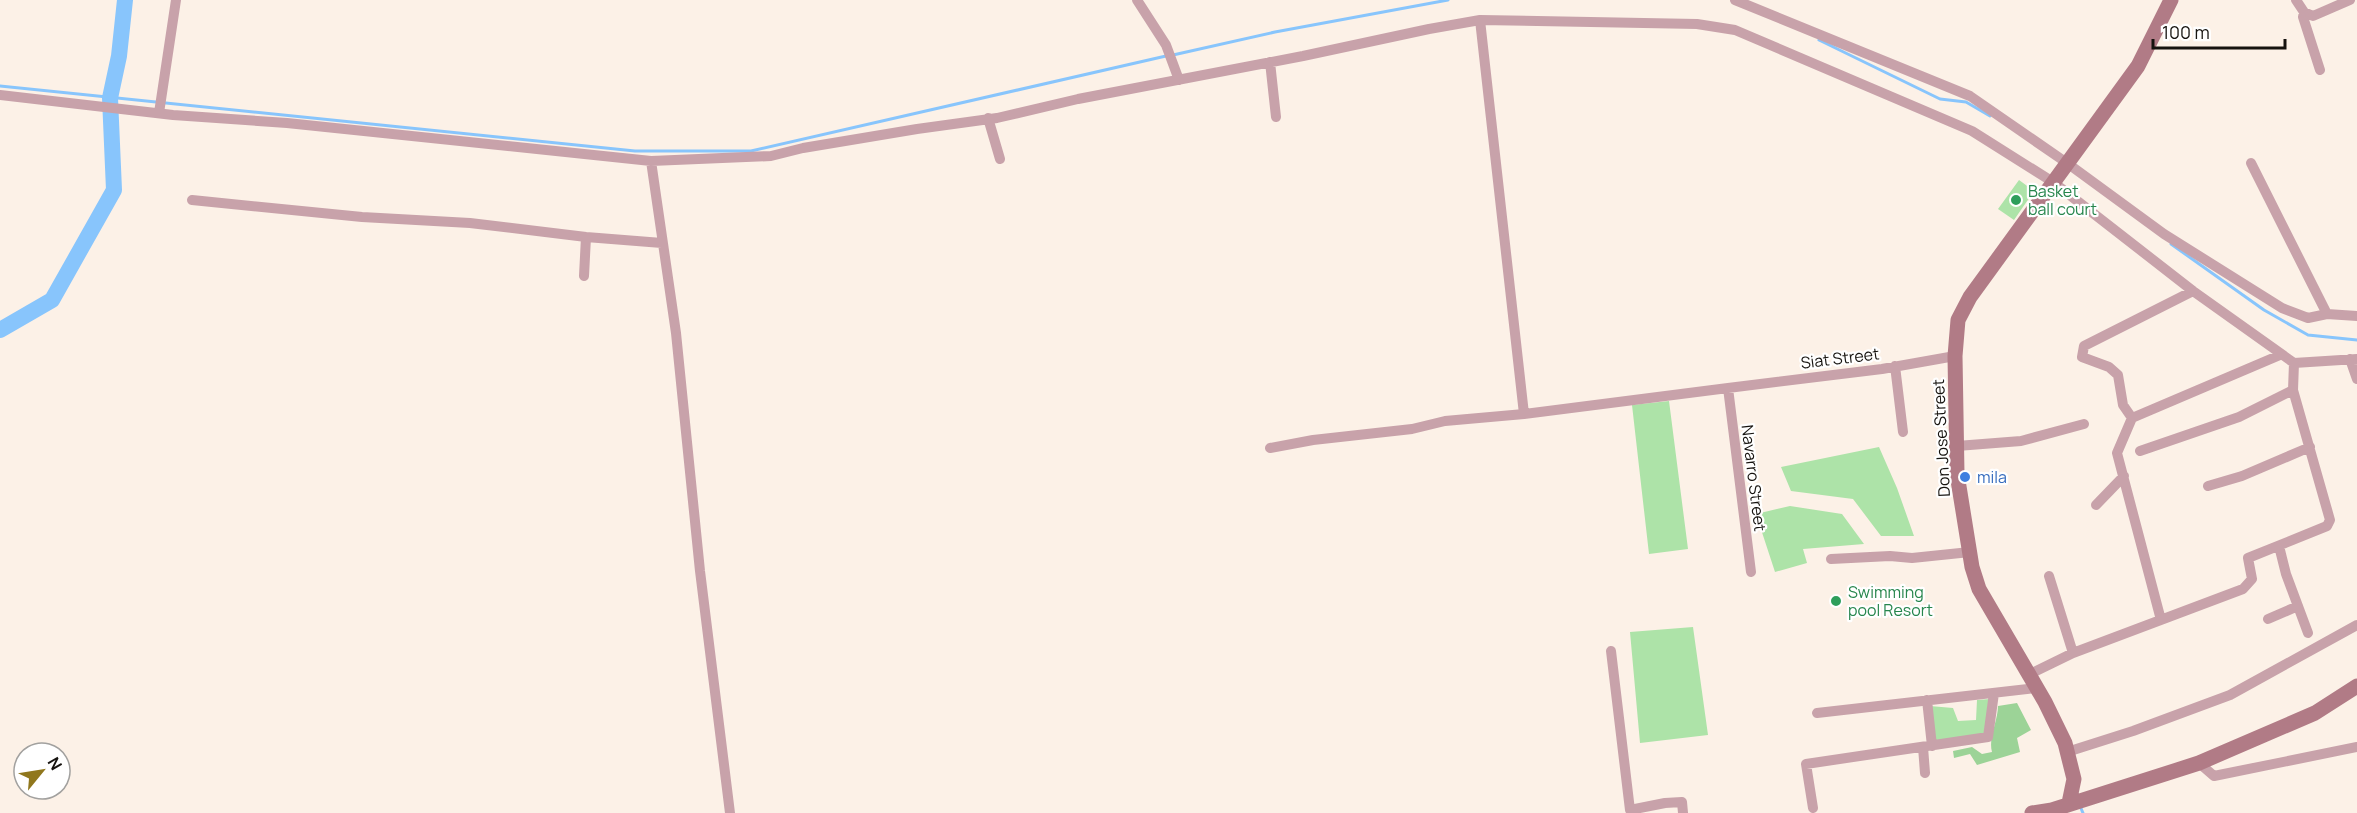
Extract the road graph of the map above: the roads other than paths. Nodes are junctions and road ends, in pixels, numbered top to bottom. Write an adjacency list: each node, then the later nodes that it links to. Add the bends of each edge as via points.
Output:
1 (176, 0): 13 (street)
2 (1137, 0): 11 (street)
3 (1735, 0): 19 (street, via 1970,96)
4 (2171, 0): 19 (street, Don Jose Street, via 2138,66)
5 (2296, 0): 7 (street)
6 (2350, 0): 7 (street, via 2313,16)
7 (2304, 12): 10 (street, via 2302,17)
8 (1480, 20): 9 (street); 20 (street, via 1697,24 1735,30 1972,130); 36 (street)
9 (1270, 62): 11 (street); 14 (street)
10 (2320, 70)
11 (1178, 77): 15 (street)
12 (0, 95): 13 (street)
13 (160, 106): 17 (street)
14 (1276, 117)
15 (988, 118): 16 (street); 17 (street, via 771,156)
16 (1000, 159)
17 (651, 161): 23 (street)
18 (2251, 163): 26 (street)
19 (2067, 164): 20 (street, Don Jose Street); 26 (street, via 2164,234 2282,308 2308,318)
20 (2053, 181): 25 (street); 29 (street, Don Jose Street, via 1970,297 1958,320)
21 (192, 200): 22 (street, via 470,223)
22 (586, 237): 23 (street); 24 (street)
23 (662, 243): 73 (street, via 676,333)
24 (584, 276)
25 (2193, 291): 28 (street); 37 (street, via 2084,346 2082,357 2109,367 2118,375 2123,405)
26 (2327, 314): 27 (street)
27 (2357, 316)
28 (2280, 355): 31 (street); 37 (street)
29 (1955, 356): 32 (street, Siat Street); 40 (street, Don Jose Street)
30 (2354, 359): 31 (street); 33 (street)
31 (2294, 363): 35 (street)
32 (1895, 366): 34 (street, Siat Street); 39 (street)
33 (2357, 379)
34 (1728, 388): 36 (street, Siat Street); 50 (street, Navarro Street)
35 (2293, 390): 41 (street); 43 (street, via 2239,417)
36 (1524, 414): 42 (street, Siat Street, via 1445,421)
37 (2132, 418): 44 (street, via 2117,453)
38 (2084, 424): 40 (street, via 2021,441)
39 (1903, 432)
40 (1957, 446): 48 (street, Don Jose Street, via 1957,474)
41 (2310, 447): 45 (street); 47 (street, via 2330,520 2322,530)
42 (1270, 448)
43 (2140, 451)
44 (2124, 476): 46 (street); 54 (street)
45 (2208, 486)
46 (2096, 505)
47 (2279, 546): 52 (street); 54 (street, via 2248,558 2252,579 2243,589)
48 (1970, 552): 49 (street, via 1912,558); 59 (street, Don Jose Street, via 1979,589)
49 (1831, 559)
50 (1751, 572)
51 (2049, 576): 58 (street)
52 (2298, 606): 53 (street); 56 (street)
53 (2268, 619)
54 (2161, 620): 58 (street)
55 (2357, 625): 67 (street, via 2230,695)
56 (2308, 633)
57 (1611, 651): 74 (street, via 1630,810 1682,802)
58 (2073, 653): 59 (street)
59 (2028, 675): 61 (street, Don Jose Street)
60 (2357, 686): 68 (street, via 2315,713)
61 (2036, 688): 62 (street); 67 (street, Don Jose Street)
62 (1994, 693): 63 (street); 65 (street, via 1988,737)
63 (1927, 700): 64 (street); 65 (street)
64 (1817, 713)
65 (1927, 746): 69 (street); 71 (street, via 1806,764)
66 (2357, 747): 68 (street, via 2214,776)
67 (2067, 752): 70 (street, Don Jose Street, via 2074,779)
68 (2199, 764): 70 (street)
69 (1924, 773)
70 (2068, 803): 72 (street)
71 (1813, 808)
72 (2053, 811): 75 (street)
73 (730, 813)
74 (1683, 813)
75 (2032, 813)

